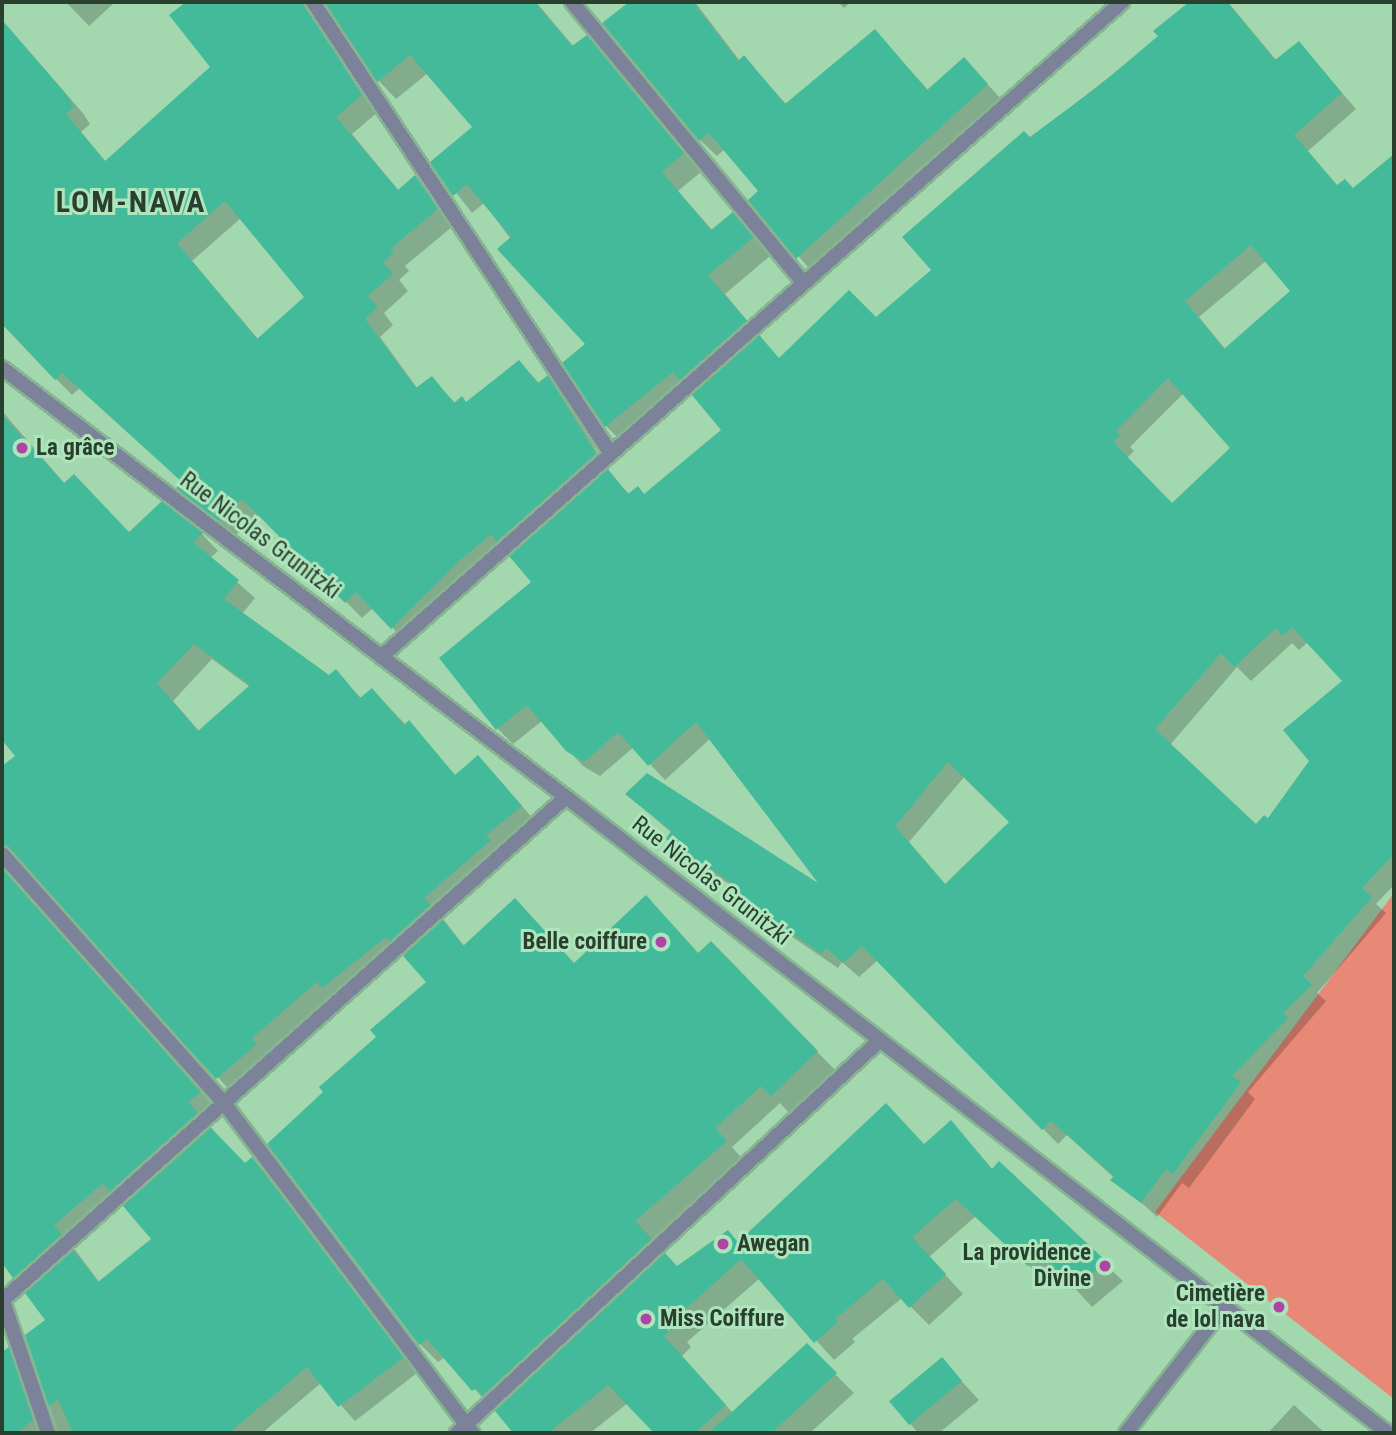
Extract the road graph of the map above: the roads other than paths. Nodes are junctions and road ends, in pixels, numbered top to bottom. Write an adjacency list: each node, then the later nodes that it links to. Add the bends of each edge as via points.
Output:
1 (313, 2): 6 (street)
2 (572, 2): 4 (street)
3 (1122, 2): 4 (street)
4 (804, 283): 6 (street)
5 (2, 368): 7 (street, Rue Nicolas Grunitzki)
6 (611, 454): 7 (street)
7 (381, 657): 8 (street, Rue Nicolas Grunitzki)
8 (566, 797): 10 (street, Rue Nicolas Grunitzki); 11 (street)
9 (2, 854): 11 (street)
10 (880, 1040): 13 (street, Rue Nicolas Grunitzki); 14 (street)
11 (224, 1103): 12 (street); 14 (street)
12 (2, 1300): 15 (street)
13 (1226, 1306): 16 (street); 17 (street, Rue Nicolas Grunitzki)
14 (466, 1430)
15 (48, 1433)
16 (1126, 1433)
17 (1388, 1433)

